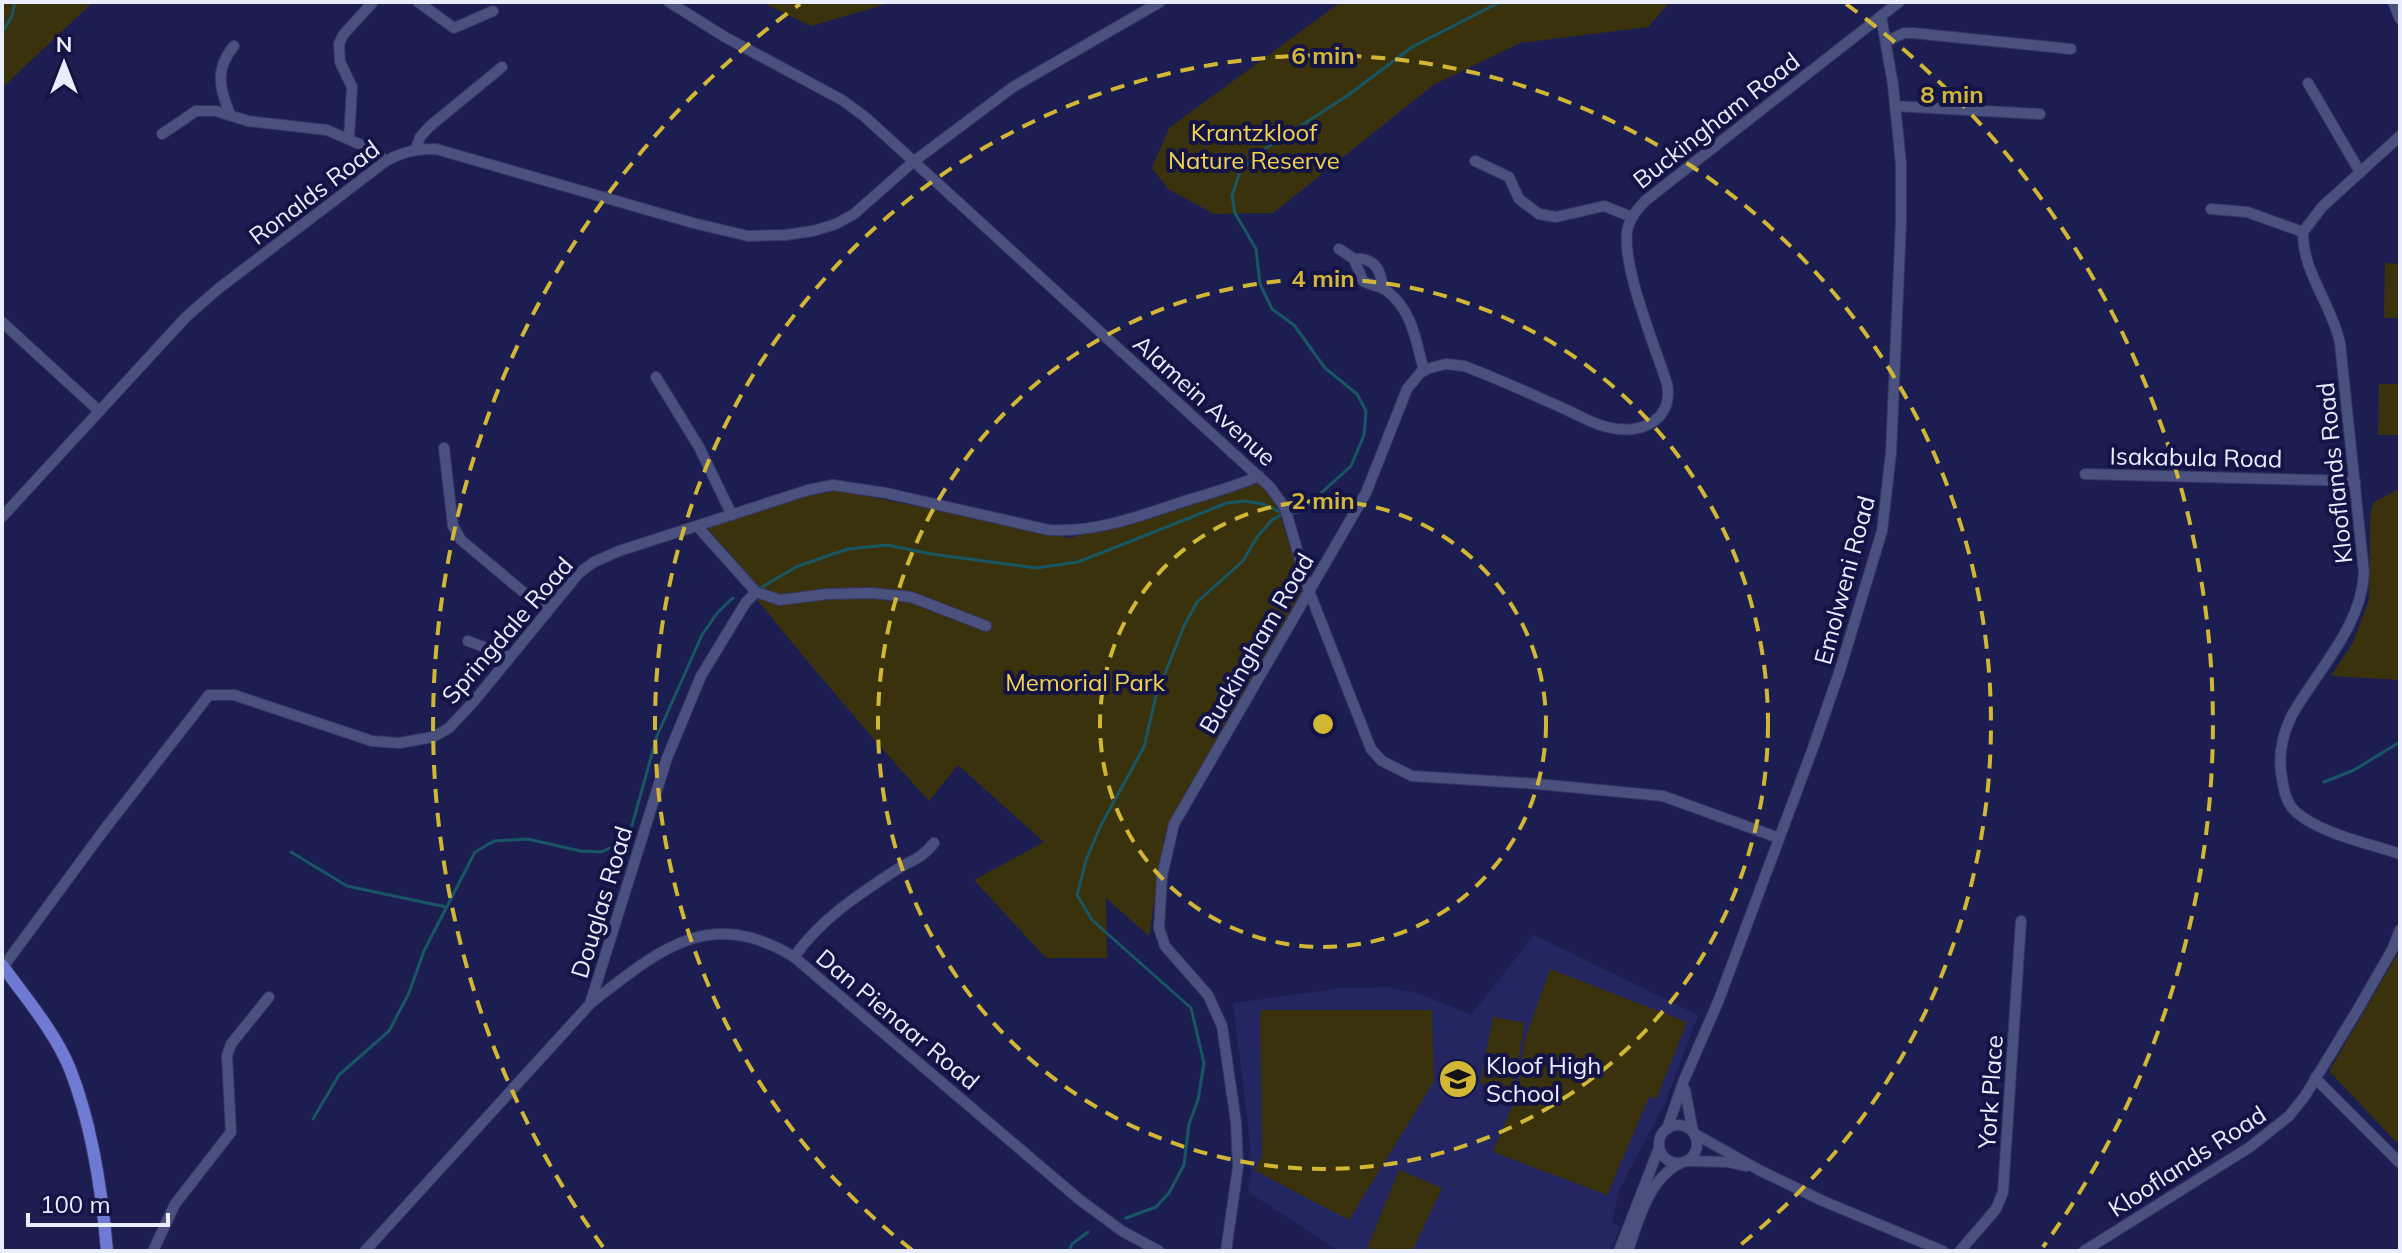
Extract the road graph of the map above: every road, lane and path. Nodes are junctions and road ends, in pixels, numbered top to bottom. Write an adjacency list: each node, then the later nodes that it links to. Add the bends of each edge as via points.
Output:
1 (373, 2): 20 (street, via 339,44 340,62 352,87)
2 (418, 2): 7 (street, via 454,28)
3 (669, 2): 24 (street, Alamein Avenue, via 842,100)
4 (1160, 2): 24 (street, Ronalds Road, via 1013,87)
5 (1899, 2): 8 (street, Buckingham Road)
6 (2393, 2): 9 (street)
7 (493, 11)
8 (1881, 16): 10 (street, Emolweni Road); 27 (street, Buckingham Road, via 1645,201)
9 (2400, 19)
10 (1887, 41): 12 (street, via 1913,33); 15 (street, Emolweni Road)
11 (234, 46): 16 (street, via 219,77)
12 (2071, 49)
13 (502, 67): 21 (street, via 430,126)
14 (2308, 83): 25 (street)
15 (1895, 106): 17 (street); 49 (street, Emolweni Road, via 1901,222 1888,496 1877,551 1840,670)
16 (230, 114): 18 (street, via 196,111); 20 (street)
17 (2040, 114)
18 (162, 134)
19 (2400, 136): 25 (street)
20 (349, 138): 22 (street)
21 (416, 149): 22 (street, Ronalds Road); 24 (street, Ronalds Road, via 479,160 748,236 785,235 836,224)
22 (386, 161): 35 (street, Ronalds Road, via 207,298)
23 (1475, 161): 27 (street, via 1509,177 1519,199 1539,214 1556,217 1604,206)
24 (913, 162): 38 (street, Alamein Avenue)
25 (2360, 172): 28 (street)
26 (2211, 209): 28 (street, via 2247,212)
27 (1632, 217): 33 (street, Buckingham Road, via 1628,259 1668,390 1666,407 1651,425 1636,430 1605,427 1464,366)
28 (2303, 232): 39 (street, Klooflands Road, via 2305,254 2340,343)
29 (1339, 249): 30 (street)
30 (1354, 259): 31 (street, via 1363,281); 31 (street, via 1374,264)
31 (1382, 288): 33 (street, via 1412,324)
32 (2, 322): 35 (street)
33 (1424, 371): 43 (street, Buckingham Road, via 1407,389 1373,479)
34 (656, 377): 40 (street)
35 (98, 410): 41 (street, Ronalds Road)
36 (444, 448): 45 (street, via 453,526 461,540)
37 (2085, 474): 39 (street, Isakabula Road)
38 (1259, 476): 40 (street, Springdale Road, via 1119,523 1069,531 833,485); 43 (street, Alamein Avenue, via 1286,513)
39 (2355, 481): 51 (street, Klooflands Road, via 2364,554 2359,606 2291,717 2279,764 2284,792 2297,812 2328,829)
40 (732, 515): 42 (street, Springdale Road)
41 (2, 517)
42 (697, 526): 44 (street); 45 (street, Springdale Road, via 594,562)
43 (1309, 591): 49 (street, Alamein Avenue, via 1371,749 1397,770 1412,776 1663,796); 70 (street, Buckingham Road, via 1174,824 1158,905 1161,938 1208,995 1222,1026 1238,1167)
44 (756, 592): 46 (street, via 780,600 827,594 911,597); 57 (street, Douglas Road, via 688,704)
45 (546, 611): 48 (street, Springdale Road)
46 (986, 626)
47 (468, 641): 48 (street)
48 (510, 657): 55 (street, Springdale Road, via 449,728 407,742 372,741 234,695 209,695)
49 (1779, 838): 59 (street, Emolweni Road)
50 (934, 843): 54 (street, via 924,856 829,915)
51 (2400, 854)
52 (2021, 921): 74 (street, York Place, via 2003,1192 1996,1209)
53 (2400, 930): 58 (street, Klooflands Road)
54 (794, 957): 57 (street, Dan Pienaar Road, via 746,935 695,938 667,947); 69 (street, Dan Pienaar Road, via 1080,1200)
55 (3, 966): 66 (main road, via 70,1069 95,1164)
56 (269, 997): 67 (street, via 227,1056 231,1132 175,1204)
57 (590, 1004): 68 (street, Douglas Road)
58 (2315, 1078): 64 (street); 75 (street, Klooflands Road, via 2289,1116 2250,1147)
59 (1684, 1080): 60 (street, Emolweni Road); 61 (street)
60 (1667, 1129): 61 (street, via 1683,1126); 62 (street)
61 (1694, 1133): 63 (street, via 1697,1150); 65 (street)
62 (1659, 1148): 63 (street, via 1668,1161); 71 (street)
63 (1684, 1162): 65 (street, via 1728,1162); 72 (street, via 1661,1176 1653,1188)
64 (2400, 1163)
65 (1759, 1170): 73 (street)
66 (107, 1251)
67 (153, 1251)
68 (365, 1251)
69 (1159, 1251)
70 (1226, 1251)
71 (1619, 1251)
72 (1628, 1251)
73 (1943, 1251)
74 (1960, 1251)
75 (2084, 1251)

